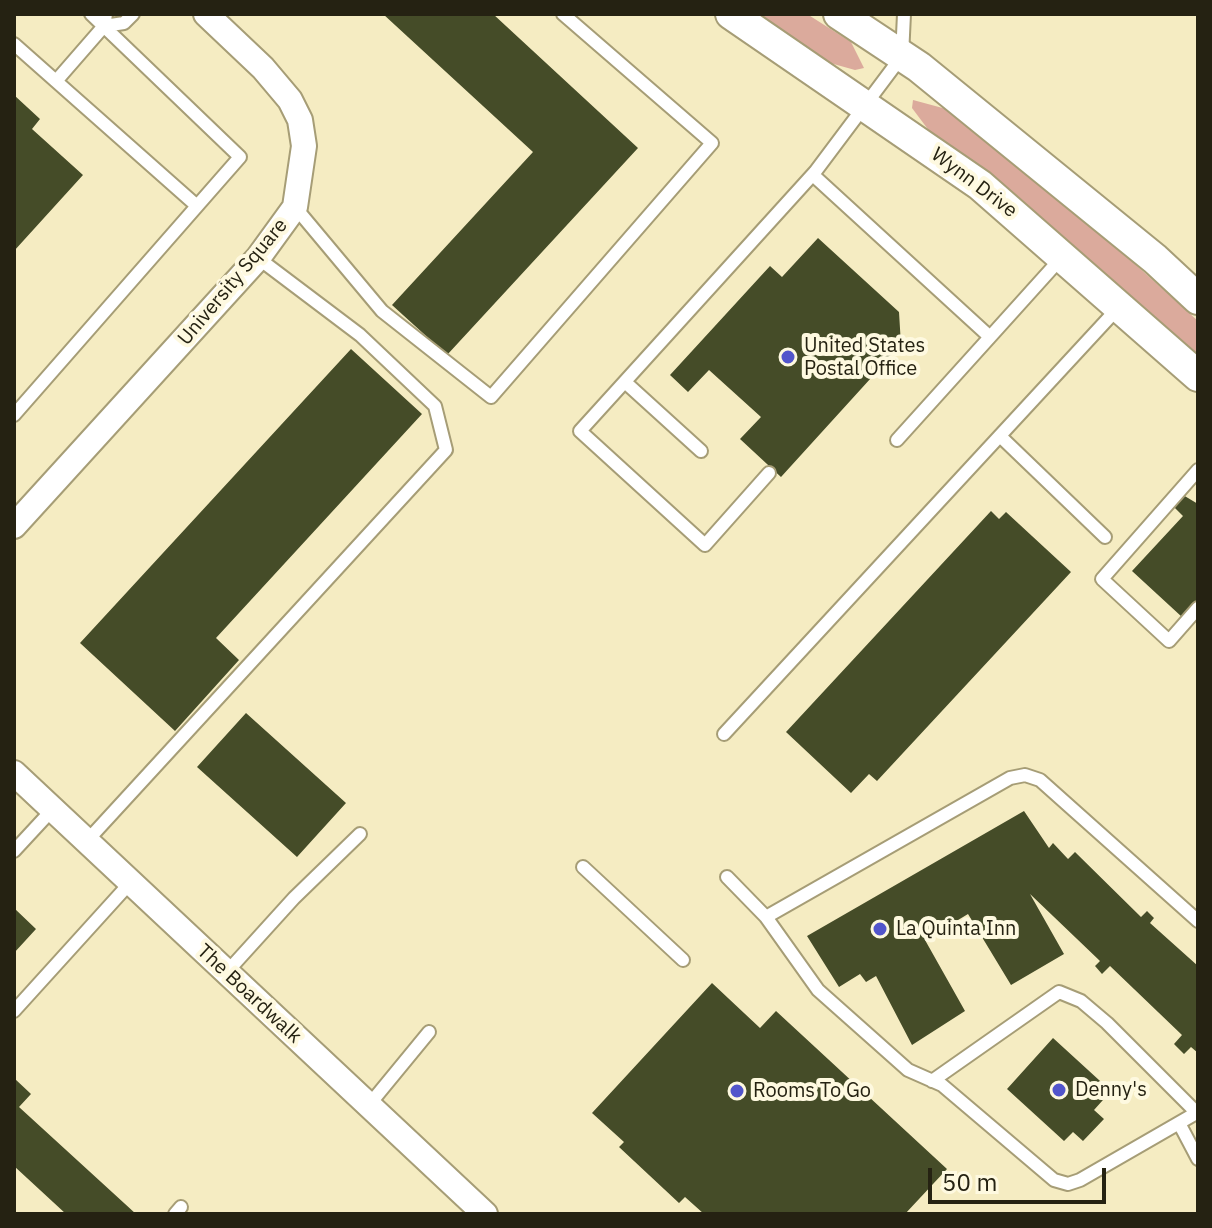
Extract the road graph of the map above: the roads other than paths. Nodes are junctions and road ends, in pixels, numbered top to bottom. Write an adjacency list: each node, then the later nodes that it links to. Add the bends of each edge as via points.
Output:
1 (91, 14): 8 (lane)
2 (133, 14): 8 (lane, via 124,23)
3 (206, 14): 15 (street, University Square, via 263,68 300,120 304,146)
4 (563, 14): 15 (lane, via 712,143 491,397 382,311)
5 (731, 14): 12 (street, Wynn Drive)
6 (839, 14): 10 (street)
7 (904, 14): 10 (lane)
8 (105, 20): 11 (lane); 14 (lane, via 240,157)
9 (14, 44): 11 (lane)
10 (902, 56): 12 (lane); 18 (street)
11 (57, 80): 14 (lane)
12 (863, 103): 13 (lane); 16 (street, Wynn Drive, via 980,185)
13 (813, 175): 20 (lane); 22 (lane)
14 (197, 206): 23 (lane)
15 (295, 207): 17 (street, University Square)
16 (1063, 256): 19 (street, Wynn Drive); 20 (lane)
17 (258, 258): 29 (street, University Square); 36 (lane, via 360,335 435,406 446,450)
18 (1198, 299)
19 (1120, 306): 21 (street, Wynn Drive); 24 (lane)
20 (990, 337): 25 (lane)
21 (1198, 376)
22 (625, 382): 26 (lane); 28 (lane, via 580,431 705,545)
23 (14, 415)
24 (1001, 437): 30 (lane); 32 (lane)
25 (897, 440)
26 (701, 451)
27 (1198, 470): 31 (lane, via 1102,579 1169,641)
28 (769, 473)
29 (14, 526)
30 (1105, 537)
31 (1198, 608)
32 (724, 734)
33 (14, 773): 34 (street, The Boardwalk)
34 (52, 810): 36 (street, The Boardwalk); 37 (lane)
35 (360, 834): 44 (lane)
36 (86, 842): 40 (street, The Boardwalk)
37 (14, 851)
38 (583, 867): 43 (lane)
39 (727, 877): 41 (lane)
40 (130, 883): 44 (street, The Boardwalk); 45 (lane)
41 (766, 917): 42 (lane, via 1010,778 1025,775 1040,780); 47 (lane, via 818,990 908,1070)
42 (1198, 921)
43 (683, 960)
44 (226, 973): 48 (street, The Boardwalk)
45 (14, 1011)
46 (429, 1032): 48 (lane)
47 (932, 1081): 49 (lane, via 1059,992 1090,1008); 50 (lane, via 1054,1180 1068,1184)
48 (369, 1105): 52 (street, The Boardwalk)
49 (1197, 1112): 50 (lane)
50 (1179, 1123): 51 (lane)
51 (1198, 1159)
52 (485, 1214)

